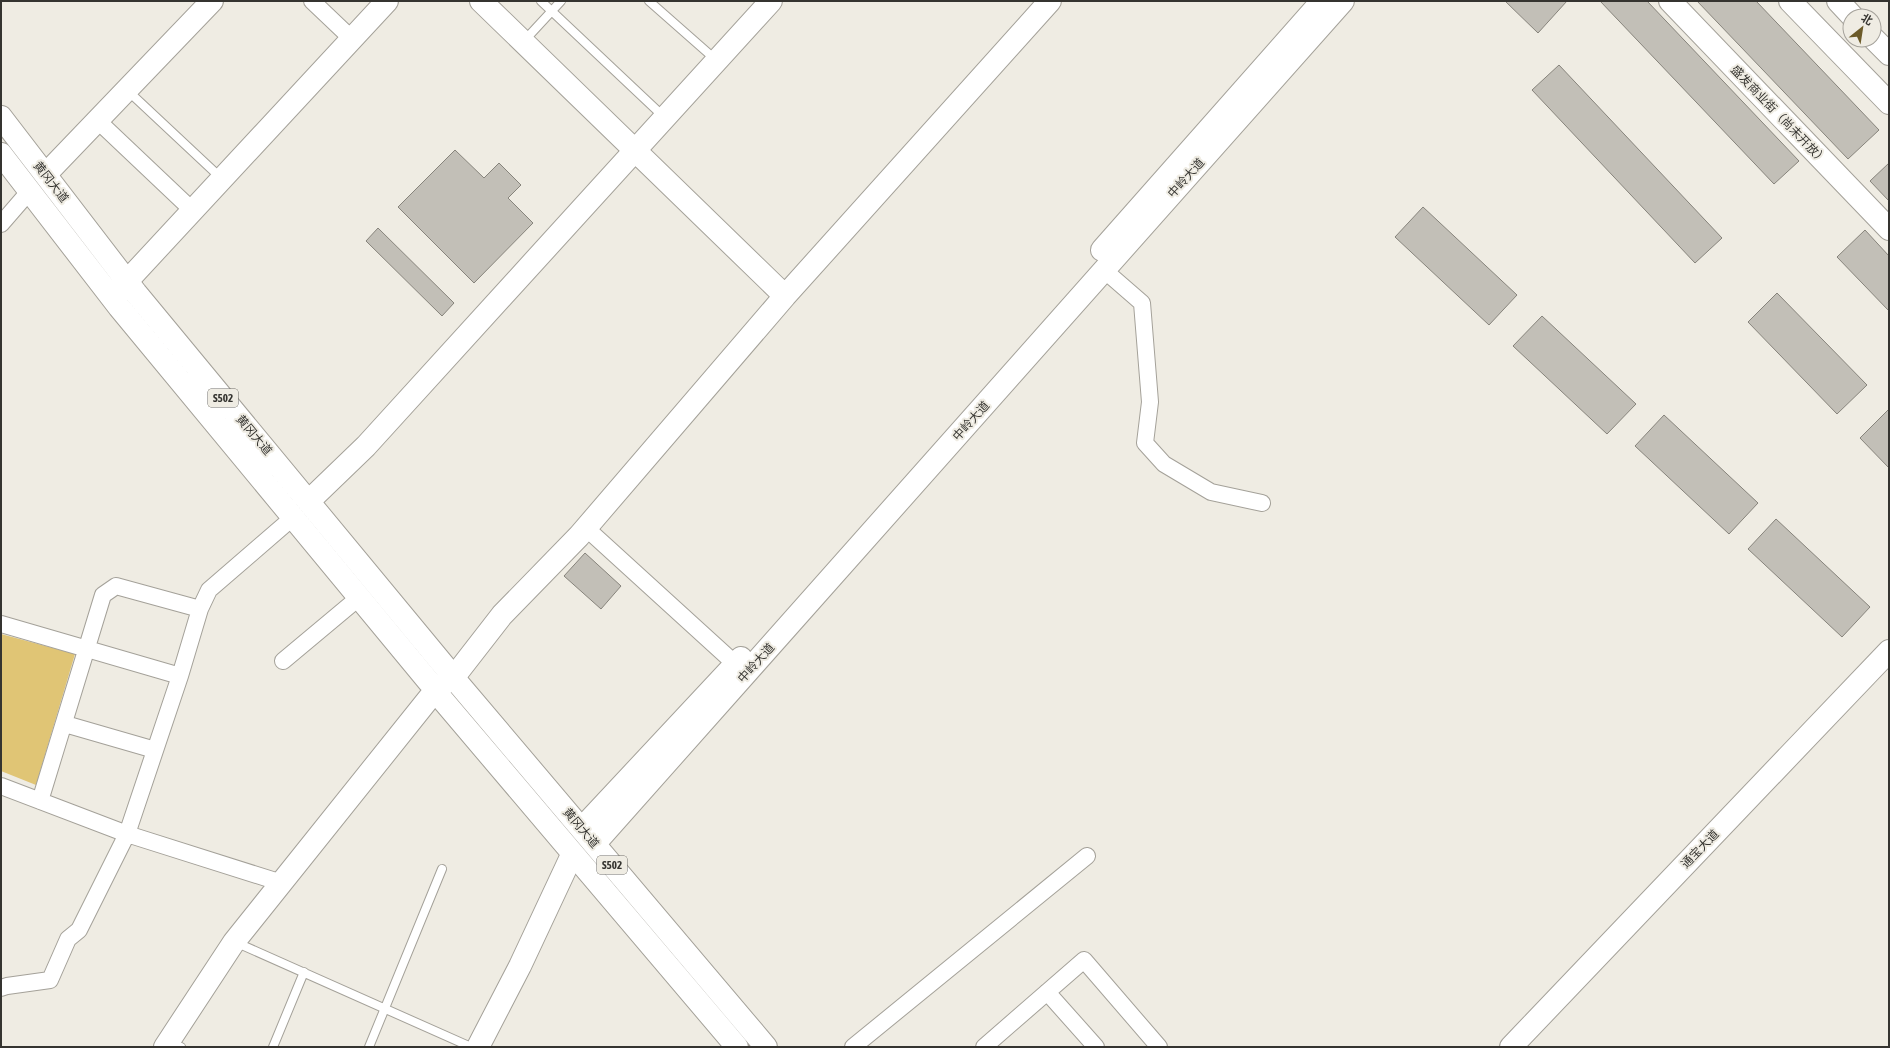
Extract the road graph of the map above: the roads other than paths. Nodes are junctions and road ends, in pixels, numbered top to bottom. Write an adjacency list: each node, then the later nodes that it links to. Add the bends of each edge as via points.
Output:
1 (212, 1): 18 (main road)
2 (312, 1): 15 (street)
3 (386, 1): 15 (main road)
4 (481, 1): 16 (main road)
5 (541, 1): 14 (lane)
6 (562, 1): 14 (lane)
7 (649, 1): 17 (lane)
8 (770, 1): 17 (main road)
9 (1050, 1): 33 (main road)
10 (1322, 1): 44 (main road, 中岭大道)
11 (1343, 1): 31 (main road, 中岭大道)
12 (1670, 1): 30 (main road, 盛发商业街（尚未开放）)
13 (1790, 1): 19 (main road)
14 (552, 11): 16 (lane); 21 (lane)
15 (352, 39): 26 (main road)
16 (524, 42): 23 (main road)
17 (717, 60): 21 (main road)
18 (127, 89): 22 (main road); 26 (lane)
19 (1889, 104)
20 (1, 117): 68 (main road, 黄冈大道 / S502, via 136,293 454,678)
21 (665, 118): 23 (main road)
22 (97, 120): 25 (main road); 28 (street)
23 (636, 150): 33 (main road); 34 (main road, via 366,446)
24 (1, 154): 46 (main road, 黄冈大道 / S502, via 119,307)
25 (46, 174)
26 (222, 178): 28 (main road)
27 (27, 194): 29 (street)
28 (192, 210): 32 (main road, via 129,279)
29 (1, 224)
30 (1889, 229)
31 (1104, 270): 35 (street, via 1142,304 1150,402 1145,443 1164,464 1211,492); 44 (main road, 中岭大道)
32 (110, 296)
33 (785, 296): 37 (main road)
34 (311, 499)
35 (1262, 503)
36 (290, 520): 39 (street, via 208,590)
37 (586, 528): 44 (street); 46 (main road, via 502,615 456,673)
38 (356, 600): 43 (street)
39 (200, 608): 41 (street, via 116,586 104,594); 45 (street)
40 (1, 624): 41 (street)
41 (87, 649): 45 (street); 47 (street)
42 (1889, 651): 73 (main road, 通宝大道)
43 (283, 661)
44 (741, 669): 51 (main road, 中岭大道)
45 (180, 676): 48 (street)
46 (435, 691): 56 (main road); 67 (main road, 黄冈大道 / S502)
47 (65, 724): 48 (street); 50 (street)
48 (155, 750): 52 (street)
49 (1, 786): 50 (street)
50 (40, 801): 52 (street)
51 (592, 832)
52 (127, 834): 56 (street); 59 (street, via 79,930 68,939 50,980)
53 (572, 855): 66 (main road, via 520,966)
54 (1087, 856): 69 (street)
55 (442, 869): 61 (lane)
56 (282, 883): 57 (main road)
57 (234, 942): 58 (lane); 62 (main road)
58 (304, 972): 61 (lane); 63 (lane)
59 (1, 988)
60 (1047, 992): 70 (street); 71 (street); 72 (street, via 1084,960)
61 (385, 1008): 64 (lane); 65 (lane)
62 (172, 1045)
63 (273, 1047)
64 (369, 1047)
65 (471, 1047)
66 (478, 1047)
67 (737, 1047)
68 (766, 1047)
69 (853, 1047)
70 (985, 1047)
71 (1096, 1047)
72 (1158, 1047)
73 (1511, 1047)

